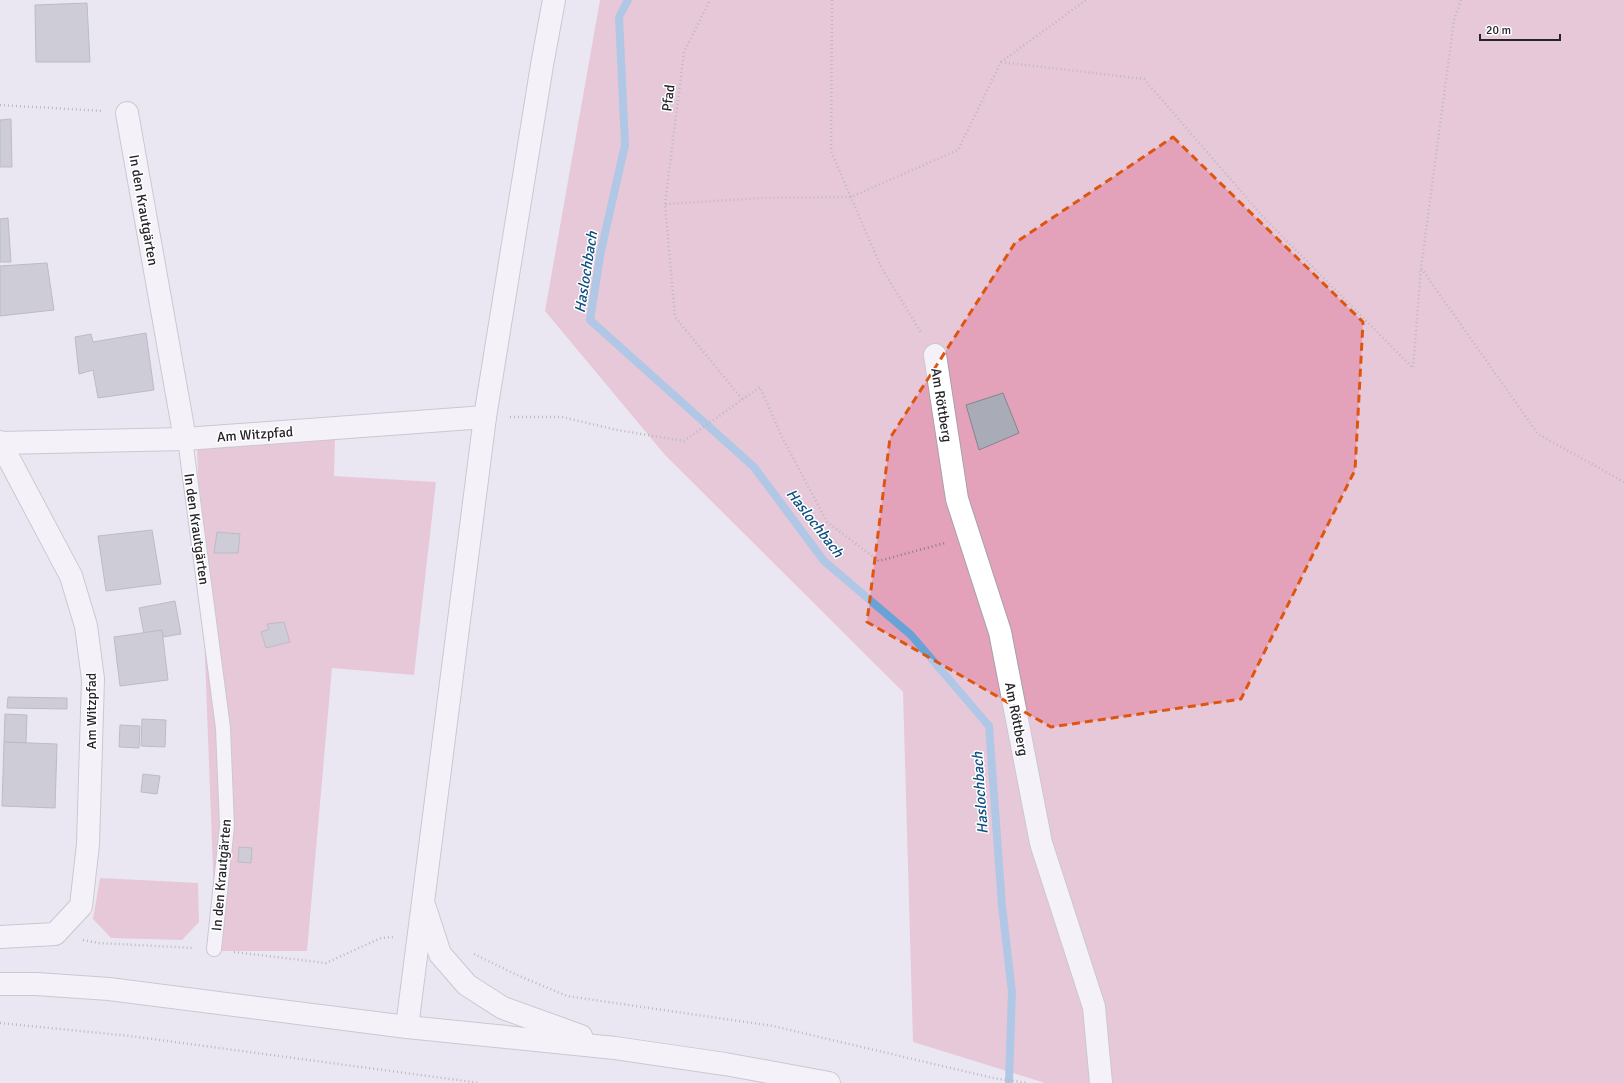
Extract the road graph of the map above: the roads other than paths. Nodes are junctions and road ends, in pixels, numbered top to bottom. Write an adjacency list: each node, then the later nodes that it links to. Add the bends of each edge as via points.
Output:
1 (554, 0): 4 (street)
2 (127, 112): 5 (street, In den Krautgärten)
3 (935, 355): 14 (street, Am Röttberg, via 957,499 1000,632 1041,842 1094,1007)
4 (485, 417): 5 (street, Am Witzpfad); 7 (street)
5 (185, 439): 6 (street, Am Witzpfad); 9 (lane, In den Krautgärten, via 223,728 227,826)
6 (0, 442): 8 (street, Am Witzpfad, via 72,576 86,626 93,679 88,844 81,906 55,934)
7 (424, 905): 11 (street); 12 (street, via 440,954 467,985 503,1008)
8 (0, 937)
9 (214, 949)
10 (0, 984): 11 (street, via 109,989)
11 (408, 1027): 12 (street)
12 (615, 1048): 13 (street)
13 (829, 1083)
14 (1101, 1083)

